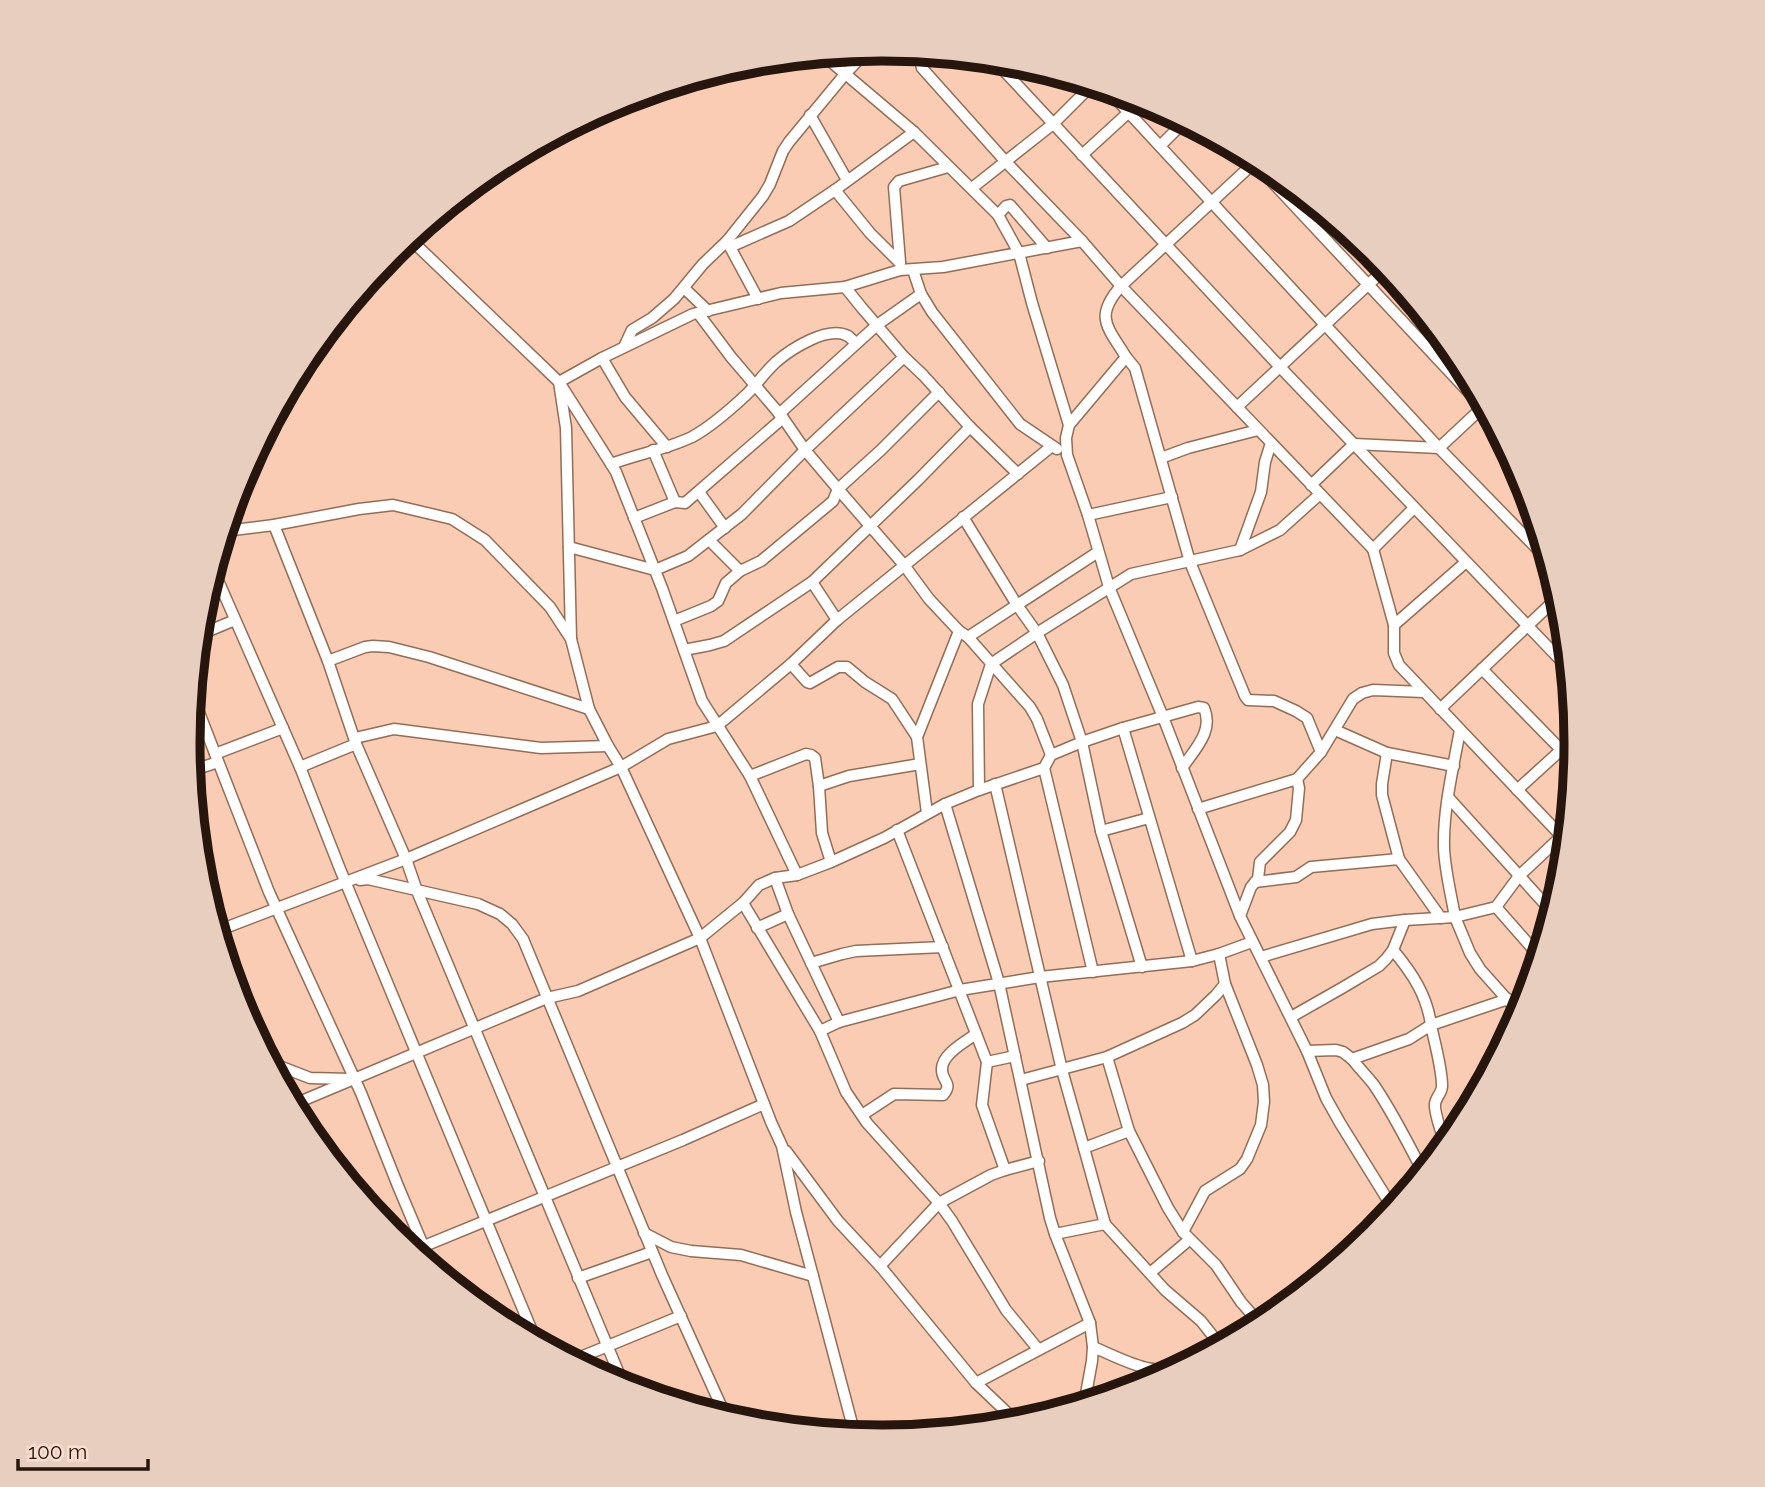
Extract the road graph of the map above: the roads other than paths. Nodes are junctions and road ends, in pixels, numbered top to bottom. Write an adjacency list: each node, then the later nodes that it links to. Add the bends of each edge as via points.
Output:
1 (856, 62): 5 (street)
2 (834, 63): 5 (street)
3 (921, 63): 15 (street)
4 (1004, 72): 10 (street)
5 (846, 73): 9 (street); 12 (street)
6 (1085, 92): 10 (street)
7 (1122, 105): 8 (street)
8 (1129, 112): 13 (street); 14 (street)
9 (810, 115): 18 (street); 25 (street, via 783,151 764,196)
10 (1053, 124): 14 (street); 15 (street)
11 (1177, 129): 13 (street)
12 (914, 132): 17 (street); 18 (street)
13 (1160, 146): 22 (street)
14 (1082, 155): 26 (street)
15 (1006, 162): 19 (street); 24 (street)
16 (1246, 166): 22 (street)
17 (948, 167): 19 (street); 30 (street, via 899,181 894,187)
18 (847, 180): 20 (street)
19 (972, 188): 23 (street)
20 (835, 190): 25 (street, via 789,221); 30 (street)
21 (1282, 190): 33 (street)
22 (1212, 202): 26 (street); 40 (street)
23 (998, 215): 28 (street, via 1010,205); 29 (street)
24 (1082, 241): 28 (street); 34 (street)
25 (729, 244): 36 (street); 38 (street)
26 (1166, 244): 34 (street); 47 (street)
27 (417, 246): 49 (street)
28 (1047, 248): 29 (street)
29 (1019, 253): 31 (street); 55 (street)
30 (900, 266): 31 (street); 35 (street)
31 (913, 270): 37 (street)
32 (1378, 275): 33 (street)
33 (1368, 284): 40 (street); 48 (street)
34 (1121, 286): 45 (street, via 1104,313); 52 (street)
35 (845, 287): 38 (street); 41 (street)
36 (684, 288): 39 (street); 43 (street, via 632,330)
37 (921, 294): 41 (street); 60 (street, via 1020,424)
38 (758, 299): 39 (street)
39 (703, 312): 43 (street); 50 (street, via 731,357)
40 (1324, 324): 47 (street); 62 (street)
41 (877, 325): 42 (street); 44 (street)
42 (856, 343): 50 (street, via 837,334 801,344); 54 (street)
43 (624, 347): 46 (street)
44 (904, 357): 51 (street); 64 (street)
45 (1126, 357): 55 (street); 66 (street, via 1135,368)
46 (602, 358): 49 (street); 61 (street, via 625,397)
47 (1280, 367): 52 (street); 59 (street)
48 (1460, 381)
49 (559, 383): 67 (street); 84 (street, via 566,428)
50 (755, 384): 54 (street); 61 (street, via 721,417)
51 (939, 392): 56 (street); 70 (street)
52 (1237, 407): 57 (street)
53 (1478, 412): 62 (street)
54 (781, 416): 64 (street); 71 (street)
55 (1069, 425): 65 (street)
56 (970, 427): 68 (street); 80 (street)
57 (1258, 429): 58 (street); 66 (street)
58 (1271, 443): 69 (street); 87 (street, via 1261,492)
59 (1354, 444): 62 (street); 69 (street); 75 (street)
60 (1052, 446): 65 (street); 68 (street)
61 (667, 447): 63 (street)
62 (1439, 448): 85 (street)
63 (653, 450): 67 (street); 74 (street)
64 (806, 450): 70 (street); 81 (street)
65 (1067, 455): 76 (street)
66 (1161, 458): 73 (street)
67 (611, 464): 78 (street)
68 (1018, 474): 77 (street)
69 (1311, 485): 72 (street)
70 (838, 489): 80 (street); 93 (street, via 826,508 761,561)
71 (699, 492): 74 (street, via 685,503); 81 (street)
72 (1320, 494): 86 (street); 87 (street, via 1280,530)
73 (1172, 497): 76 (street); 89 (street)
74 (675, 502): 78 (street)
75 (1414, 508): 86 (street); 90 (street)
76 (1088, 515): 88 (street)
77 (963, 517): 91 (street); 98 (street)
78 (634, 518): 92 (street)
79 (274, 525): 82 (street); 107 (street, via 393,505 452,519 485,540 550,607); 110 (street)
80 (871, 527): 91 (street); 94 (street)
81 (725, 528): 83 (street)
82 (234, 530)
83 (709, 540): 92 (street, via 688,556); 93 (street)
84 (569, 547): 92 (street); 107 (street)
85 (1536, 548)
86 (1373, 549): 102 (street)
87 (1240, 550): 89 (street)
88 (1098, 552): 96 (street); 98 (street)
89 (1191, 562): 96 (street, via 1131,574); 129 (street, via 1248,700 1274,701 1296,710 1307,718)
90 (1466, 562): 102 (street); 103 (street)
91 (904, 565): 100 (street); 106 (street)
92 (655, 570): 101 (street)
93 (740, 571): 101 (street, via 726,583 718,601)
94 (812, 582): 100 (street); 108 (street, via 724,641)
95 (219, 583): 99 (street)
96 (1109, 587): 105 (street); 118 (street)
97 (1551, 604): 103 (street)
98 (1017, 605): 105 (street); 106 (street)
99 (235, 620): 104 (street); 120 (street)
100 (837, 620): 111 (street)
101 (674, 621): 108 (street)
102 (1394, 625): 114 (street, via 1399,665)
103 (1528, 625): 109 (street); 113 (street)
104 (210, 631)
105 (1037, 633): 112 (street); 126 (street, via 1063,685)
106 (963, 634): 112 (street); 124 (street)
107 (571, 639): 115 (street)
108 (684, 650): 119 (street, via 702,701)
109 (1559, 659)
110 (328, 661): 115 (street, via 365,647 389,647); 125 (street)
111 (791, 664): 119 (street); 124 (street, via 810,683 838,667 847,667 892,699)
112 (991, 664): 132 (street, via 1030,707); 145 (street, via 978,705)
113 (1482, 669): 116 (street); 128 (street)
114 (1424, 692): 116 (street); 122 (street, via 1362,693 1353,699)
115 (590, 709): 127 (street)
116 (1440, 709): 123 (street)
117 (201, 717): 133 (street)
118 (1163, 717): 121 (street); 140 (street); 140 (street, via 1198,706 1207,715 1205,734)
119 (717, 726): 138 (street, via 668,738); 141 (street)
120 (283, 728): 133 (street); 137 (street)
121 (1123, 728): 126 (street); 151 (street)
122 (1335, 730): 129 (street); 130 (street)
123 (1460, 730): 136 (street); 146 (street)
124 (917, 737): 134 (street)
125 (355, 741): 127 (street, via 394,729 523,746); 137 (street); 156 (street)
126 (1082, 742): 132 (street); 154 (street)
127 (608, 746): 138 (street)
128 (1561, 750): 131 (street); 146 (street)
129 (1321, 752): 142 (street)
130 (1387, 753): 136 (street); 157 (street, via 1382,795)
131 (1565, 754)
132 (1051, 755): 139 (street)
133 (217, 758): 135 (street); 168 (street)
134 (920, 764): 144 (street, via 849,776); 150 (street)
135 (201, 766)
136 (1454, 766): 147 (street)
137 (300, 767): 162 (street)
138 (621, 767): 156 (street); 176 (street)
139 (1044, 768): 143 (street); 186 (street)
140 (1182, 768): 149 (street)
141 (750, 776): 144 (street, via 806,754 815,758); 159 (street)
142 (1297, 779): 149 (street); 163 (street, via 1296,820 1260,862)
143 (995, 784): 145 (street); 187 (street)
144 (820, 786): 158 (street, via 822,833)
145 (979, 790): 148 (street)
146 (1517, 790): 153 (street)
147 (1448, 797): 160 (street); 171 (street, via 1444,845)
148 (945, 804): 150 (street); 188 (street)
149 (1199, 809): 170 (street)
150 (927, 813): 152 (street)
151 (1149, 818): 154 (street); 183 (street)
152 (897, 830): 158 (street); 178 (street)
153 (1559, 830)
154 (1101, 831): 185 (street)
155 (1557, 843): 160 (street)
156 (406, 859): 162 (street); 164 (street)
157 (1399, 859): 163 (street, via 1311,867 1296,877); 172 (street)
158 (831, 862): 159 (street)
159 (797, 875): 161 (street)
160 (1519, 876): 166 (street); 167 (street)
161 (775, 878): 165 (street, via 759,885); 169 (street)
162 (349, 881): 164 (street, via 368,879); 168 (street); 201 (street)
163 (1255, 882): 170 (street)
164 (417, 891): 191 (street, via 478,904 512,924 523,939); 197 (street)
165 (743, 903): 175 (street); 176 (street)
166 (1546, 905)
167 (1496, 907): 171 (street); 179 (street)
168 (277, 908): 174 (street); 208 (street)
169 (788, 915): 175 (street); 184 (street)
170 (1240, 916): 177 (street)
171 (1455, 917): 172 (street); 192 (street, via 1480,969)
172 (1441, 918): 173 (street)
173 (1405, 920): 180 (street); 182 (street, via 1372,924)
174 (225, 928)
175 (757, 928): 198 (street)
176 (700, 938): 191 (street, via 578,991); 211 (street)
177 (1252, 942): 181 (street); 182 (street)
178 (943, 947): 184 (street, via 856,951); 190 (street)
179 (1533, 949)
180 (1393, 950): 194 (street, via 1379,966); 196 (street, via 1419,984)
181 (1219, 954): 183 (street); 189 (street)
182 (1261, 957): 194 (street)
183 (1192, 961): 185 (street)
184 (811, 963): 195 (street)
185 (1142, 967): 186 (street)
186 (1093, 972): 187 (street)
187 (1040, 977): 188 (street); 207 (street)
188 (999, 983): 190 (street); 202 (street)
189 (1225, 984): 203 (street, via 1195,1015); 228 (street, via 1263,1085 1261,1125 1240,1170 1205,1191)
190 (960, 990): 195 (street); 199 (street)
191 (547, 998): 197 (street); 219 (street)
192 (1508, 999): 193 (street); 196 (street)
193 (1513, 1004)
194 (1291, 1017): 200 (street)
195 (839, 1023): 198 (street)
196 (1431, 1025): 204 (street, via 1409,1039); 214 (street, via 1443,1087 1435,1107)
197 (476, 1028): 201 (street); 221 (street)
198 (820, 1031): 212 (street, via 841,1082)
199 (976, 1034): 205 (street); 212 (street, via 954,1049 943,1066 948,1086 943,1095 894,1094)
200 (1307, 1051): 204 (street, via 1336,1050); 222 (street, via 1326,1098)
201 (417, 1052): 208 (street); 224 (street)
202 (1015, 1056): 205 (street); 209 (street)
203 (1107, 1057): 207 (street); 213 (street)
204 (1352, 1059): 218 (street, via 1387,1105)
205 (987, 1062): 220 (street, via 982,1104)
206 (283, 1068): 208 (street, via 310,1078)
207 (1062, 1070): 209 (street); 216 (street)
208 (355, 1079): 210 (street); 229 (street)
209 (1021, 1080): 217 (street)
210 (302, 1101)
211 (764, 1104): 215 (street); 219 (street)
212 (862, 1115): 223 (street)
213 (1129, 1131): 216 (street); 228 (street)
214 (1442, 1134)
215 (782, 1146): 231 (street, via 838,1221); 233 (street)
216 (1084, 1148): 225 (street)
217 (1039, 1161): 220 (street); 227 (street)
218 (1419, 1164)
219 (617, 1167): 221 (street); 226 (street)
220 (1005, 1170): 223 (street)
221 (545, 1197): 224 (street); 234 (street)
222 (1388, 1201)
223 (939, 1203): 231 (street); 242 (street, via 1006,1310)
224 (487, 1221): 229 (street); 238 (street)
225 (1105, 1224): 227 (street); 232 (street)
226 (644, 1233): 230 (street); 233 (street, via 671,1247 741,1255)
227 (1055, 1234): 237 (street)
228 (1186, 1236): 232 (street); 236 (street, via 1216,1265)
229 (424, 1247)
230 (652, 1252): 234 (street); 235 (street)
231 (880, 1266): 246 (street)
232 (1150, 1273): 239 (street)
233 (813, 1276): 250 (street)
234 (578, 1278): 240 (street)
235 (681, 1316): 240 (street); 248 (street)
236 (1254, 1316)
237 (1090, 1323): 241 (street); 242 (street)
238 (531, 1328)
239 (1215, 1339)
240 (607, 1346): 243 (street); 245 (street)
241 (1093, 1347): 244 (street); 247 (street)
242 (1038, 1349): 246 (street)
243 (583, 1356)
244 (1154, 1369)
245 (618, 1373)
246 (976, 1382): 249 (street)
247 (1086, 1395)
248 (721, 1407)
249 (1008, 1414)
250 (852, 1425)

